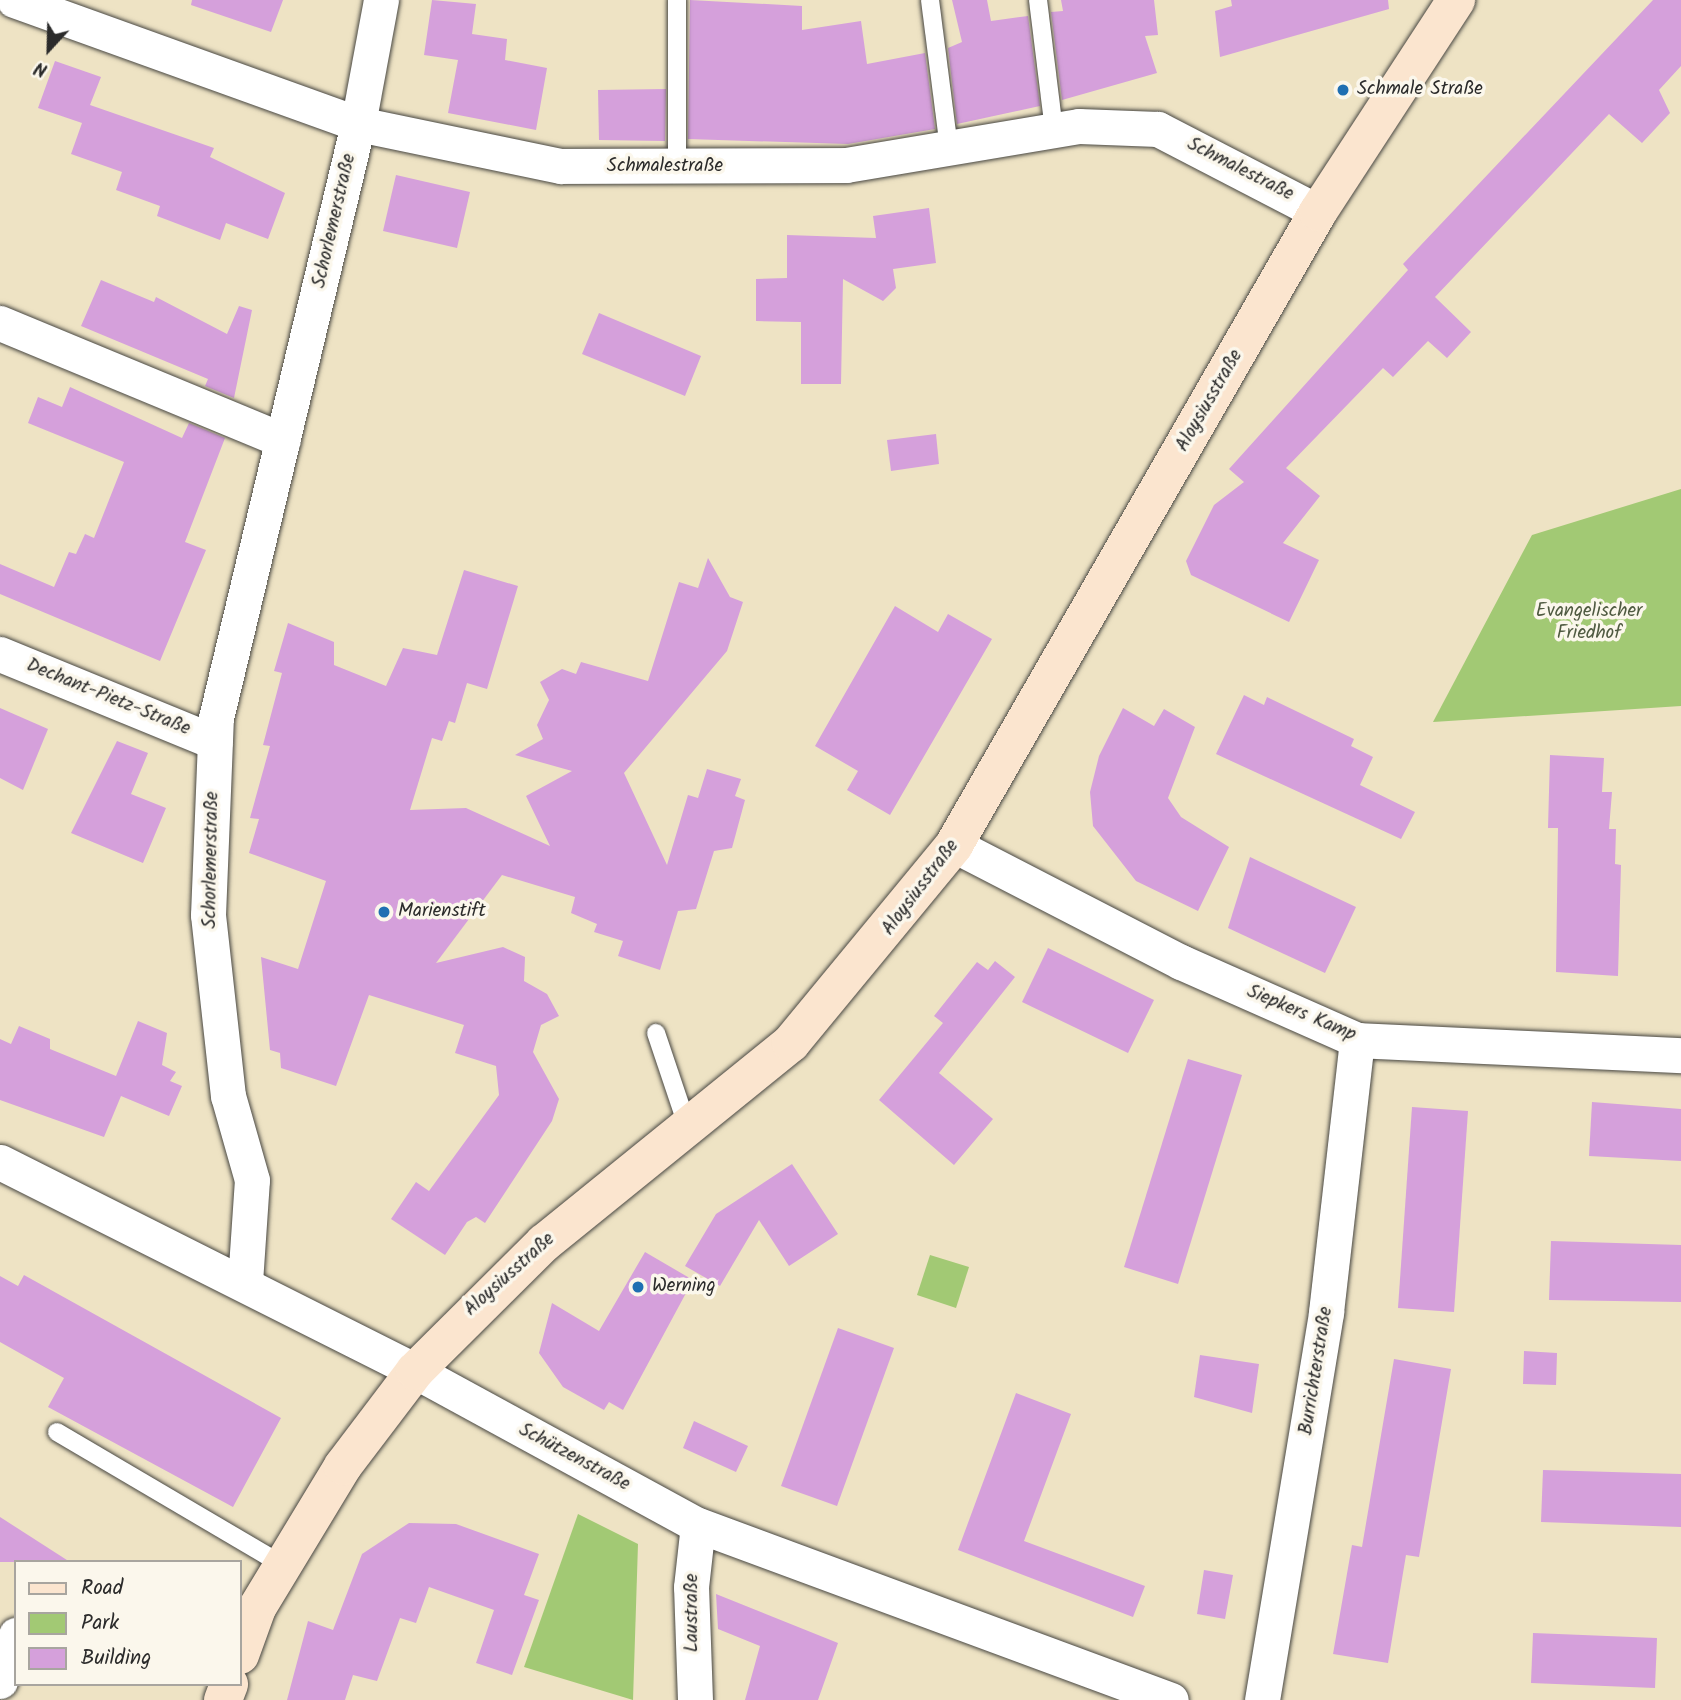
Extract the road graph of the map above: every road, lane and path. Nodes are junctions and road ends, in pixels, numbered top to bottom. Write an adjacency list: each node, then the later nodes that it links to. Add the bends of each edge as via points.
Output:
1 (14, 0): 7 (street, Schmalestraße)
2 (381, 0): 7 (street, Schorlemerstraße)
3 (677, 0): 10 (lane)
4 (930, 0): 9 (lane)
5 (1038, 0): 8 (lane)
6 (1456, 0): 11 (street, Aloysiusstraße)
7 (358, 124): 10 (street, Schmalestraße, via 561,166); 13 (street, Schorlemerstraße)
8 (1054, 130): 9 (street, Schmalestraße); 11 (street, Schmalestraße, via 1158,129)
9 (949, 148): 10 (street, Schmalestraße, via 846,165)
10 (677, 169)
11 (1318, 212): 16 (street, Aloysiusstraße)
12 (0, 323): 13 (street)
13 (283, 440): 15 (street, Schorlemerstraße)
14 (0, 654): 15 (street, Dechant-Pietz-Straße)
15 (215, 742): 22 (street, Schorlemerstraße, via 208,915 228,1096 252,1180)
16 (954, 845): 18 (street, Siepkers Kamp, via 1181,962); 20 (street, Aloysiusstraße, via 791,1043)
17 (656, 1033): 20 (lane)
18 (1357, 1040): 19 (street, Siepkers Kamp); 32 (street, Burrichterstraße, via 1326,1312)
19 (1681, 1055)
20 (688, 1128): 23 (street, Aloysiusstraße, via 544,1243)
21 (0, 1162): 22 (street, Schützenstraße)
22 (245, 1282): 23 (street, Schützenstraße)
23 (415, 1371): 25 (street, Schützenstraße); 26 (street, Aloysiusstraße, via 343,1466)
24 (57, 1432): 26 (lane)
25 (698, 1525): 30 (street, Laustraße, via 691,1587); 31 (street, Schützenstraße)
26 (283, 1566): 28 (street, Aloysiusstraße)
27 (14, 1640): 29 (street)
28 (242, 1651)
29 (0, 1681)
30 (695, 1700)
31 (1171, 1700)
32 (1262, 1700)

